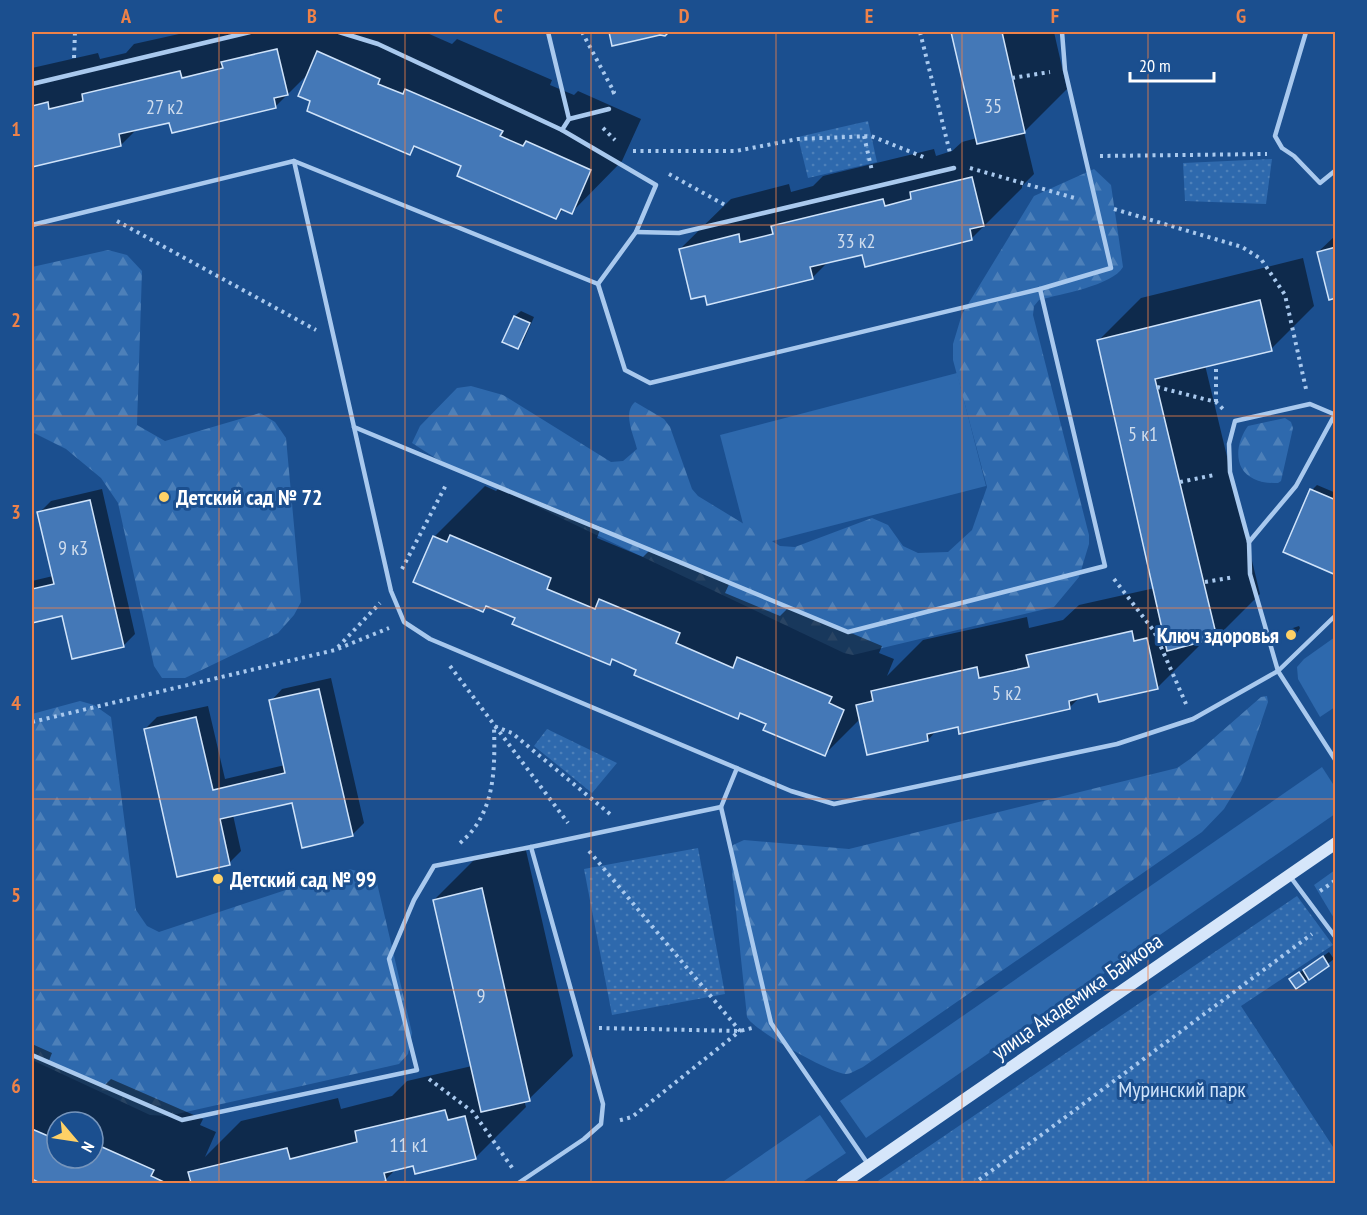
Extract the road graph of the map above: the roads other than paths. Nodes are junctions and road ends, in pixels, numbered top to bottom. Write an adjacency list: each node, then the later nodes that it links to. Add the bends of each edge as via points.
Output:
1 (250, 32): 6 (lane)
2 (339, 32): 9 (lane, via 378,44)
3 (548, 32): 8 (lane)
4 (1062, 32): 16 (lane, via 1065,70 1111,268)
5 (1306, 32): 12 (lane, via 1275,136 1282,148 1320,183)
6 (32, 84)
7 (609, 109): 8 (lane)
8 (569, 118): 9 (lane)
9 (562, 130): 14 (lane, via 656,185)
10 (294, 161): 13 (lane); 15 (lane); 18 (lane)
11 (954, 168): 14 (lane, via 679,234)
12 (1335, 170)
13 (32, 225)
14 (636, 232): 15 (lane)
15 (598, 284): 16 (lane, via 625,370 651,383)
16 (1040, 289): 18 (lane, via 1105,566 848,632)
17 (1335, 415): 19 (lane, via 1296,486); 19 (lane, via 1310,404 1235,421 1228,444 1230,472)
18 (354, 427): 23 (lane, via 391,591 404,622 430,639)
19 (1249, 542): 21 (lane, via 1250,574)
20 (1335, 615): 21 (lane)
21 (1278, 671): 22 (lane); 23 (lane, via 1193,719 1117,744 834,804)
22 (1335, 761)
23 (737, 768): 24 (lane)
24 (720, 807): 26 (lane); 30 (lane, via 771,1023)
25 (1335, 843): 27 (street, улица Академика Байкова)
26 (531, 847): 29 (lane, via 434,866 414,900 389,959 417,1070 182,1120); 31 (lane, via 603,1104 601,1124)
27 (1289, 876): 28 (lane); 30 (street, улица Академика Байкова)
28 (1335, 938)
29 (32, 1055)
30 (869, 1165): 32 (street, улица Академика Байкова)
31 (518, 1184)
32 (842, 1184)

